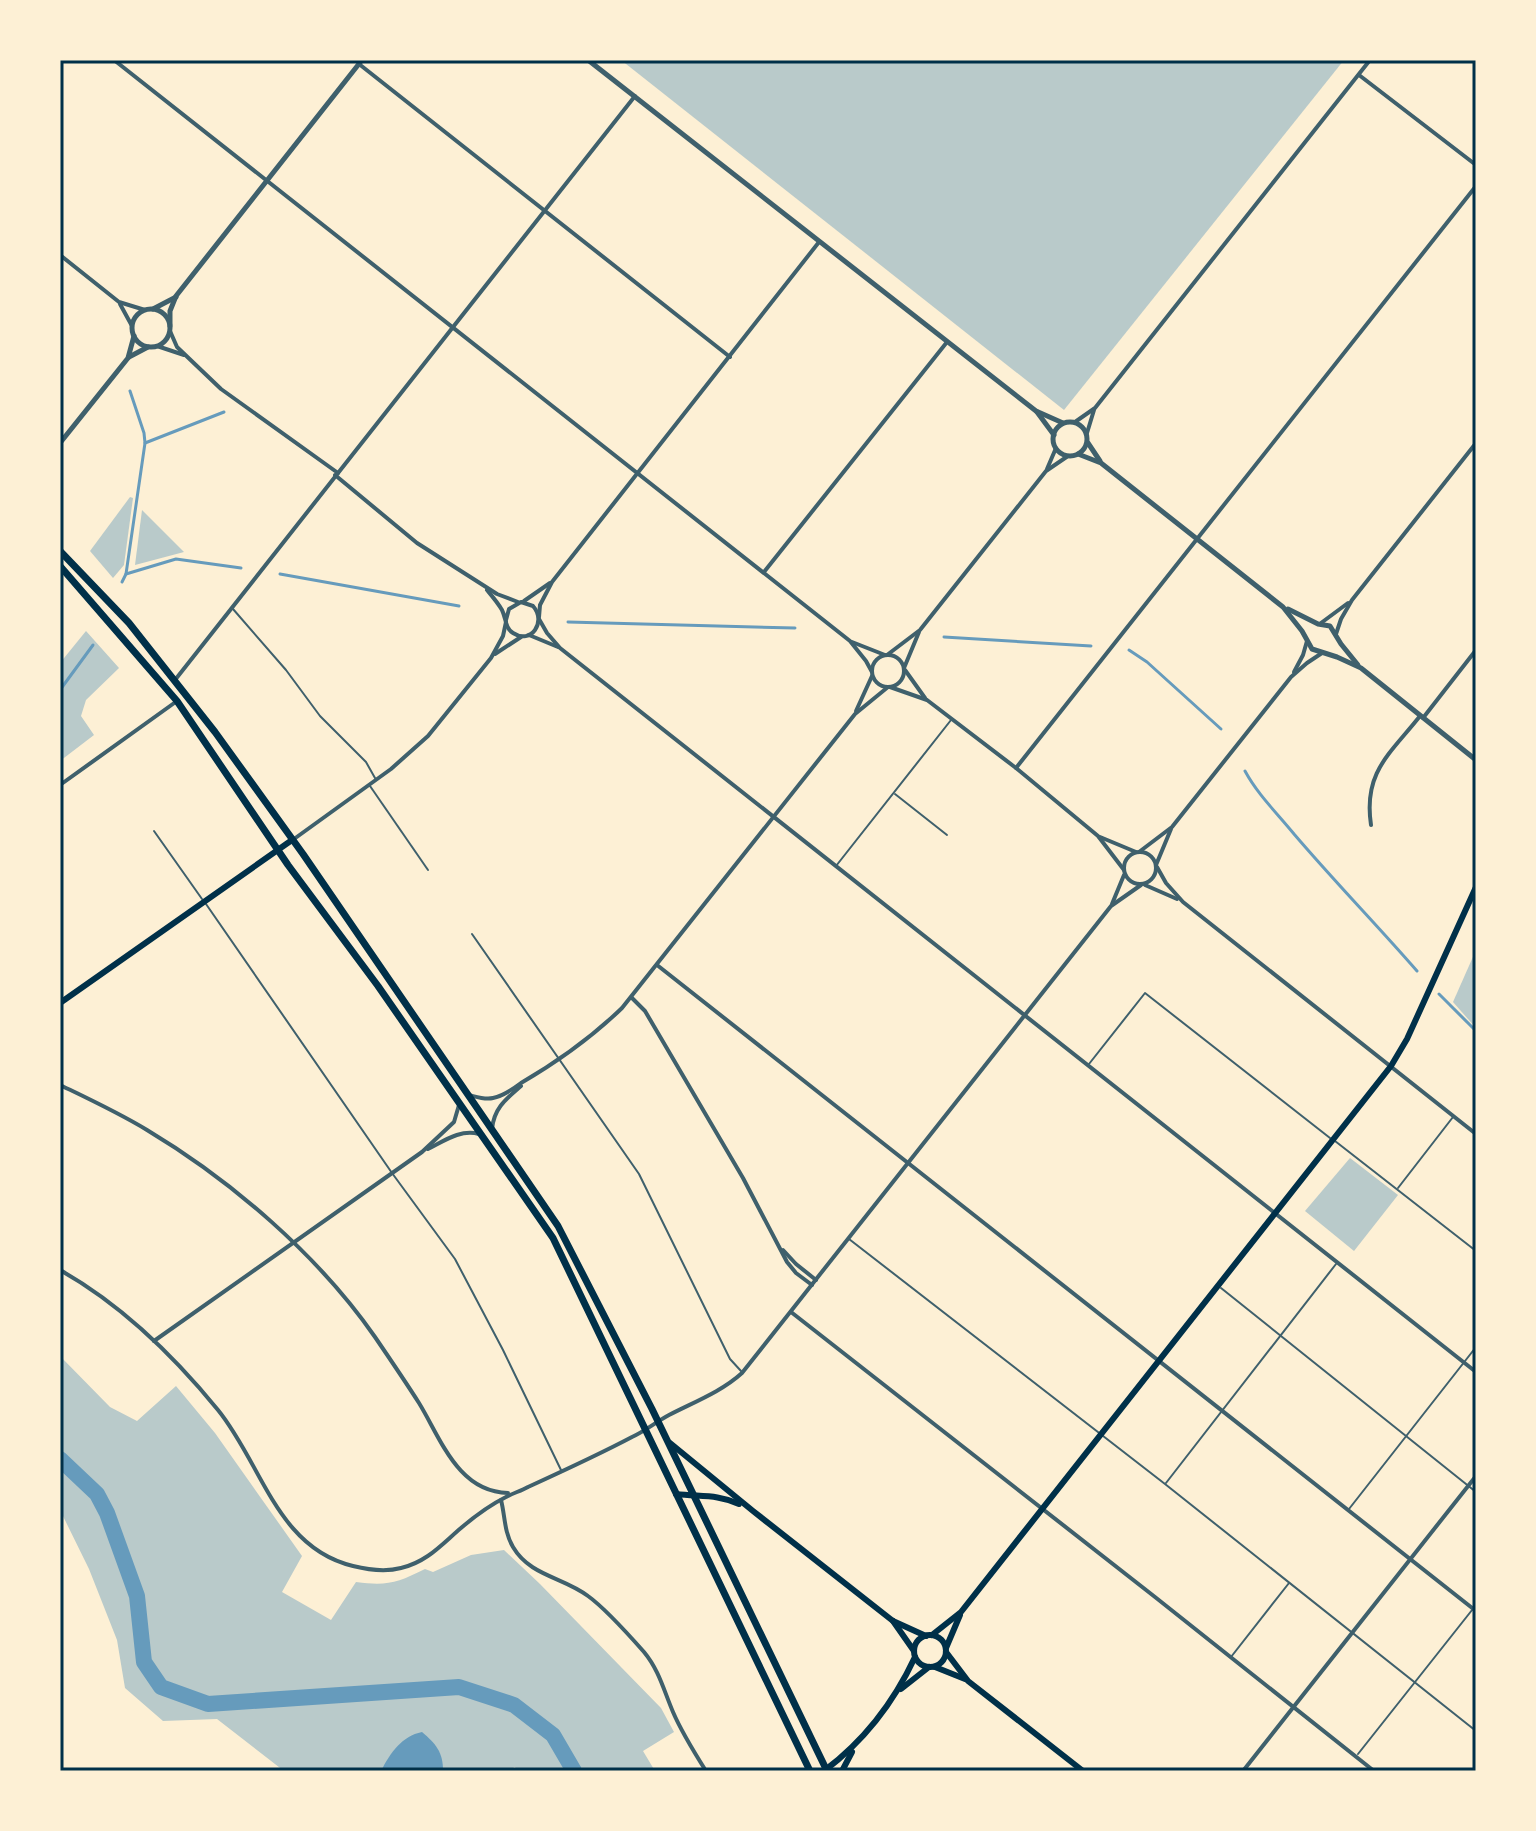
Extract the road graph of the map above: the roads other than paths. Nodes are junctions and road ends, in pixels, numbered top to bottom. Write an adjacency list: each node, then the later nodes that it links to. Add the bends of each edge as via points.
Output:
1 (114, 60): 8 (street)
2 (588, 60): 6 (street)
3 (1370, 60): 5 (street)
4 (361, 62): 8 (street); 10 (street)
5 (1359, 75): 7 (street); 26 (street)
6 (635, 96): 10 (street); 11 (street)
7 (1476, 165)
8 (268, 180): 13 (street); 19 (street)
9 (1476, 186): 42 (street)
10 (544, 211): 19 (street); 24 (street)
11 (819, 242): 21 (street); 24 (street)
12 (60, 255): 14 (street)
13 (176, 296): 15 (street); 18 (street)
14 (119, 302): 16 (street); 17 (street)
15 (153, 309): 16 (street); 18 (street, via 163,313)
16 (145, 310): 17 (street)
17 (132, 326): 20 (street)
18 (170, 328): 22 (street, via 166,340); 23 (street)
19 (452, 328): 40 (street); 41 (street)
20 (134, 336): 22 (street, via 141,344); 25 (street)
21 (947, 342): 27 (street); 45 (street)
22 (154, 346): 23 (street); 25 (street)
23 (186, 356): 41 (street)
24 (730, 357): 40 (street)
25 (128, 358): 33 (street)
26 (1095, 408): 28 (street); 30 (street)
27 (1036, 411): 29 (street); 31 (street)
28 (1075, 422): 29 (street); 30 (street)
29 (1063, 423): 31 (street)
30 (1087, 433): 32 (street)
31 (1054, 435): 35 (street)
32 (1088, 442): 36 (street); 38 (street)
33 (60, 443)
34 (1476, 443): 48 (street)
35 (1056, 448): 37 (street); 39 (street)
36 (1078, 454): 37 (street); 38 (street)
37 (1068, 456): 39 (street)
38 (1101, 463): 42 (street)
39 (1046, 471): 55 (street)
40 (637, 473): 45 (street); 46 (street)
41 (336, 474): 47 (street, via 402,531); 51 (street)
42 (1197, 539): 50 (street); 77 (street)
43 (60, 551): 69 (highway)
44 (60, 566): 72 (highway)
45 (764, 572): 59 (street)
46 (552, 582): 49 (street); 52 (street)
47 (483, 585): 49 (street); 53 (street)
48 (1352, 600): 54 (street); 57 (street)
49 (519, 602): 52 (street, via 531,604); 53 (street, via 509,609)
50 (1283, 607): 54 (street); 58 (street)
51 (232, 608): 69 (street); 78 (lane)
52 (539, 618): 56 (street, via 535,630); 60 (street)
53 (506, 621): 56 (street, via 512,632); 64 (street)
54 (1320, 624): 57 (street); 58 (street, via 1310,629)
55 (920, 630): 63 (street); 65 (street)
56 (525, 635): 60 (street); 64 (street)
57 (1336, 635): 62 (street, via 1333,647); 66 (street)
58 (1307, 640): 62 (street); 68 (street)
59 (850, 641): 63 (street); 67 (street)
60 (560, 648): 82 (street)
61 (1476, 650): 74 (street)
62 (1323, 653): 66 (street); 68 (street)
63 (886, 655): 65 (street, via 898,658); 67 (street, via 876,661)
64 (491, 658): 78 (street, via 428,736)
65 (904, 668): 70 (street, via 901,681); 71 (street)
66 (1361, 668): 74 (street)
67 (872, 673): 70 (street, via 879,684); 73 (street)
68 (1291, 677): 84 (street)
69 (175, 680): 88 (highway)
70 (889, 687): 71 (street); 73 (street)
71 (927, 700): 75 (street)
72 (177, 701): 79 (street); 89 (highway)
73 (855, 714): 82 (street)
74 (1422, 717): 76 (street); 83 (street, via 1375,775 1368,800)
75 (952, 719): 77 (street); 81 (lane)
76 (1476, 760)
77 (1016, 768): 87 (street)
78 (376, 780): 80 (street)
79 (60, 785)
80 (369, 785): 88 (street); 93 (lane)
81 (893, 793): 86 (lane); 91 (lane)
82 (773, 817): 91 (street); 101 (street)
83 (1371, 825)
84 (1172, 827): 90 (street); 92 (street)
85 (154, 831): 97 (lane)
86 (947, 835)
87 (1098, 836): 90 (street); 94 (street)
88 (292, 840): 89 (main road); 110 (highway)
89 (278, 850): 97 (main road); 111 (highway)
90 (1138, 852): 92 (street, via 1150,856); 94 (street, via 1127,858)
91 (836, 866): 104 (street)
92 (1156, 866): 95 (street, via 1153,879); 98 (street)
93 (428, 870)
94 (1124, 871): 95 (street, via 1130,881); 99 (street)
95 (1142, 885): 98 (street); 99 (street)
96 (1476, 887): 107 (main road)
97 (204, 901): 103 (main road); 119 (lane)
98 (1183, 902): 107 (street)
99 (1111, 906): 104 (street)
100 (472, 934): 105 (lane)
101 (657, 965): 102 (street); 118 (street)
102 (632, 998): 105 (street); 124 (street, via 646,1012)
103 (60, 1003)
104 (1024, 1015): 106 (street); 118 (street)
105 (559, 1058): 108 (street); 138 (lane, via 642,1179 730,1359)
106 (1088, 1065): 116 (lane, via 1145,993); 121 (street)
107 (1391, 1066): 112 (street); 116 (main road)
108 (532, 1077): 110 (street, via 494,1098); 113 (street, via 500,1104)
109 (60, 1085): 123 (street, via 185,1154)
110 (468, 1095): 113 (highway)
111 (459, 1102): 115 (highway); 117 (street, via 454,1122)
112 (1454, 1116): 114 (street); 120 (lane)
113 (492, 1129): 140 (highway, via 562,1233)
114 (1476, 1134)
115 (483, 1136): 117 (street, via 463,1132); 141 (highway, via 553,1238)
116 (1333, 1140): 120 (lane); 121 (main road)
117 (422, 1152): 119 (street)
118 (908, 1163): 122 (street); 135 (street)
119 (392, 1173): 123 (street); 145 (lane, via 469,1283)
120 (1397, 1190): 125 (lane)
121 (1275, 1214): 126 (street); 130 (main road)
122 (849, 1238): 128 (street); 142 (lane)
123 (293, 1242): 133 (street); 149 (street, via 362,1319 460,1470 487,1489)
124 (777, 1242): 128 (street); 129 (street, via 789,1265)
125 (1476, 1251)
126 (1337, 1263): 132 (lane); 136 (street)
127 (60, 1270): 133 (street)
128 (816, 1280): 129 (street)
129 (812, 1285): 131 (street)
130 (1219, 1286): 132 (lane); 135 (main road)
131 (791, 1312): 138 (street); 154 (street)
132 (1280, 1335): 139 (lane); 143 (lane)
133 (154, 1341): 153 (street, via 221,1413 288,1525 330,1558 370,1569 407,1566 426,1558)
134 (1476, 1347): 136 (lane)
135 (1159, 1362): 139 (street); 142 (main road)
136 (1464, 1362): 137 (street); 143 (lane)
137 (1476, 1372)
138 (742, 1373): 140 (street)
139 (1221, 1410): 147 (lane); 155 (street)
140 (658, 1421): 141 (street); 144 (highway)
141 (644, 1431): 145 (street); 151 (highway)
142 (1101, 1435): 147 (lane); 154 (main road)
143 (1406, 1435): 148 (lane); 155 (lane)
144 (667, 1440): 152 (highway); 156 (main road)
145 (561, 1471): 149 (street)
146 (1476, 1476): 148 (street)
147 (1165, 1484): 158 (lane)
148 (1468, 1486): 150 (lane); 157 (street)
149 (518, 1492): 153 (street)
150 (1476, 1492)
151 (676, 1494): 152 (main road); 177 (highway)
152 (695, 1496): 156 (main road, via 722,1497); 175 (highway)
153 (501, 1500): 176 (street, via 507,1535 520,1557 586,1594 648,1657)
154 (1043, 1509): 160 (main road); 166 (street)
155 (1348, 1510): 157 (street)
156 (753, 1511): 161 (main road)
157 (1411, 1559): 159 (street); 162 (street)
158 (1290, 1582): 162 (lane); 166 (lane)
159 (1475, 1608): 169 (lane)
160 (961, 1612): 163 (main road); 164 (main road)
161 (893, 1621): 163 (main road); 165 (main road)
162 (1352, 1633): 169 (lane); 171 (street)
163 (929, 1635): 164 (main road, via 941,1639); 165 (main road, via 917,1642)
164 (946, 1650): 167 (main road); 168 (main road)
165 (915, 1654): 167 (main road, via 921,1664); 170 (main road)
166 (1230, 1658): 171 (street)
167 (932, 1667): 168 (main road); 170 (main road)
168 (968, 1681): 179 (main road)
169 (1415, 1682): 172 (lane); 174 (lane)
170 (898, 1691): 173 (main road)
171 (1293, 1707): 174 (street); 180 (street)
172 (1476, 1731)
173 (858, 1742): 175 (main road); 178 (main road)
174 (1356, 1757): 181 (street)
175 (826, 1770)
176 (706, 1771)
177 (810, 1771)
178 (842, 1771)
179 (1083, 1771)
180 (1243, 1771)
181 (1374, 1771)

